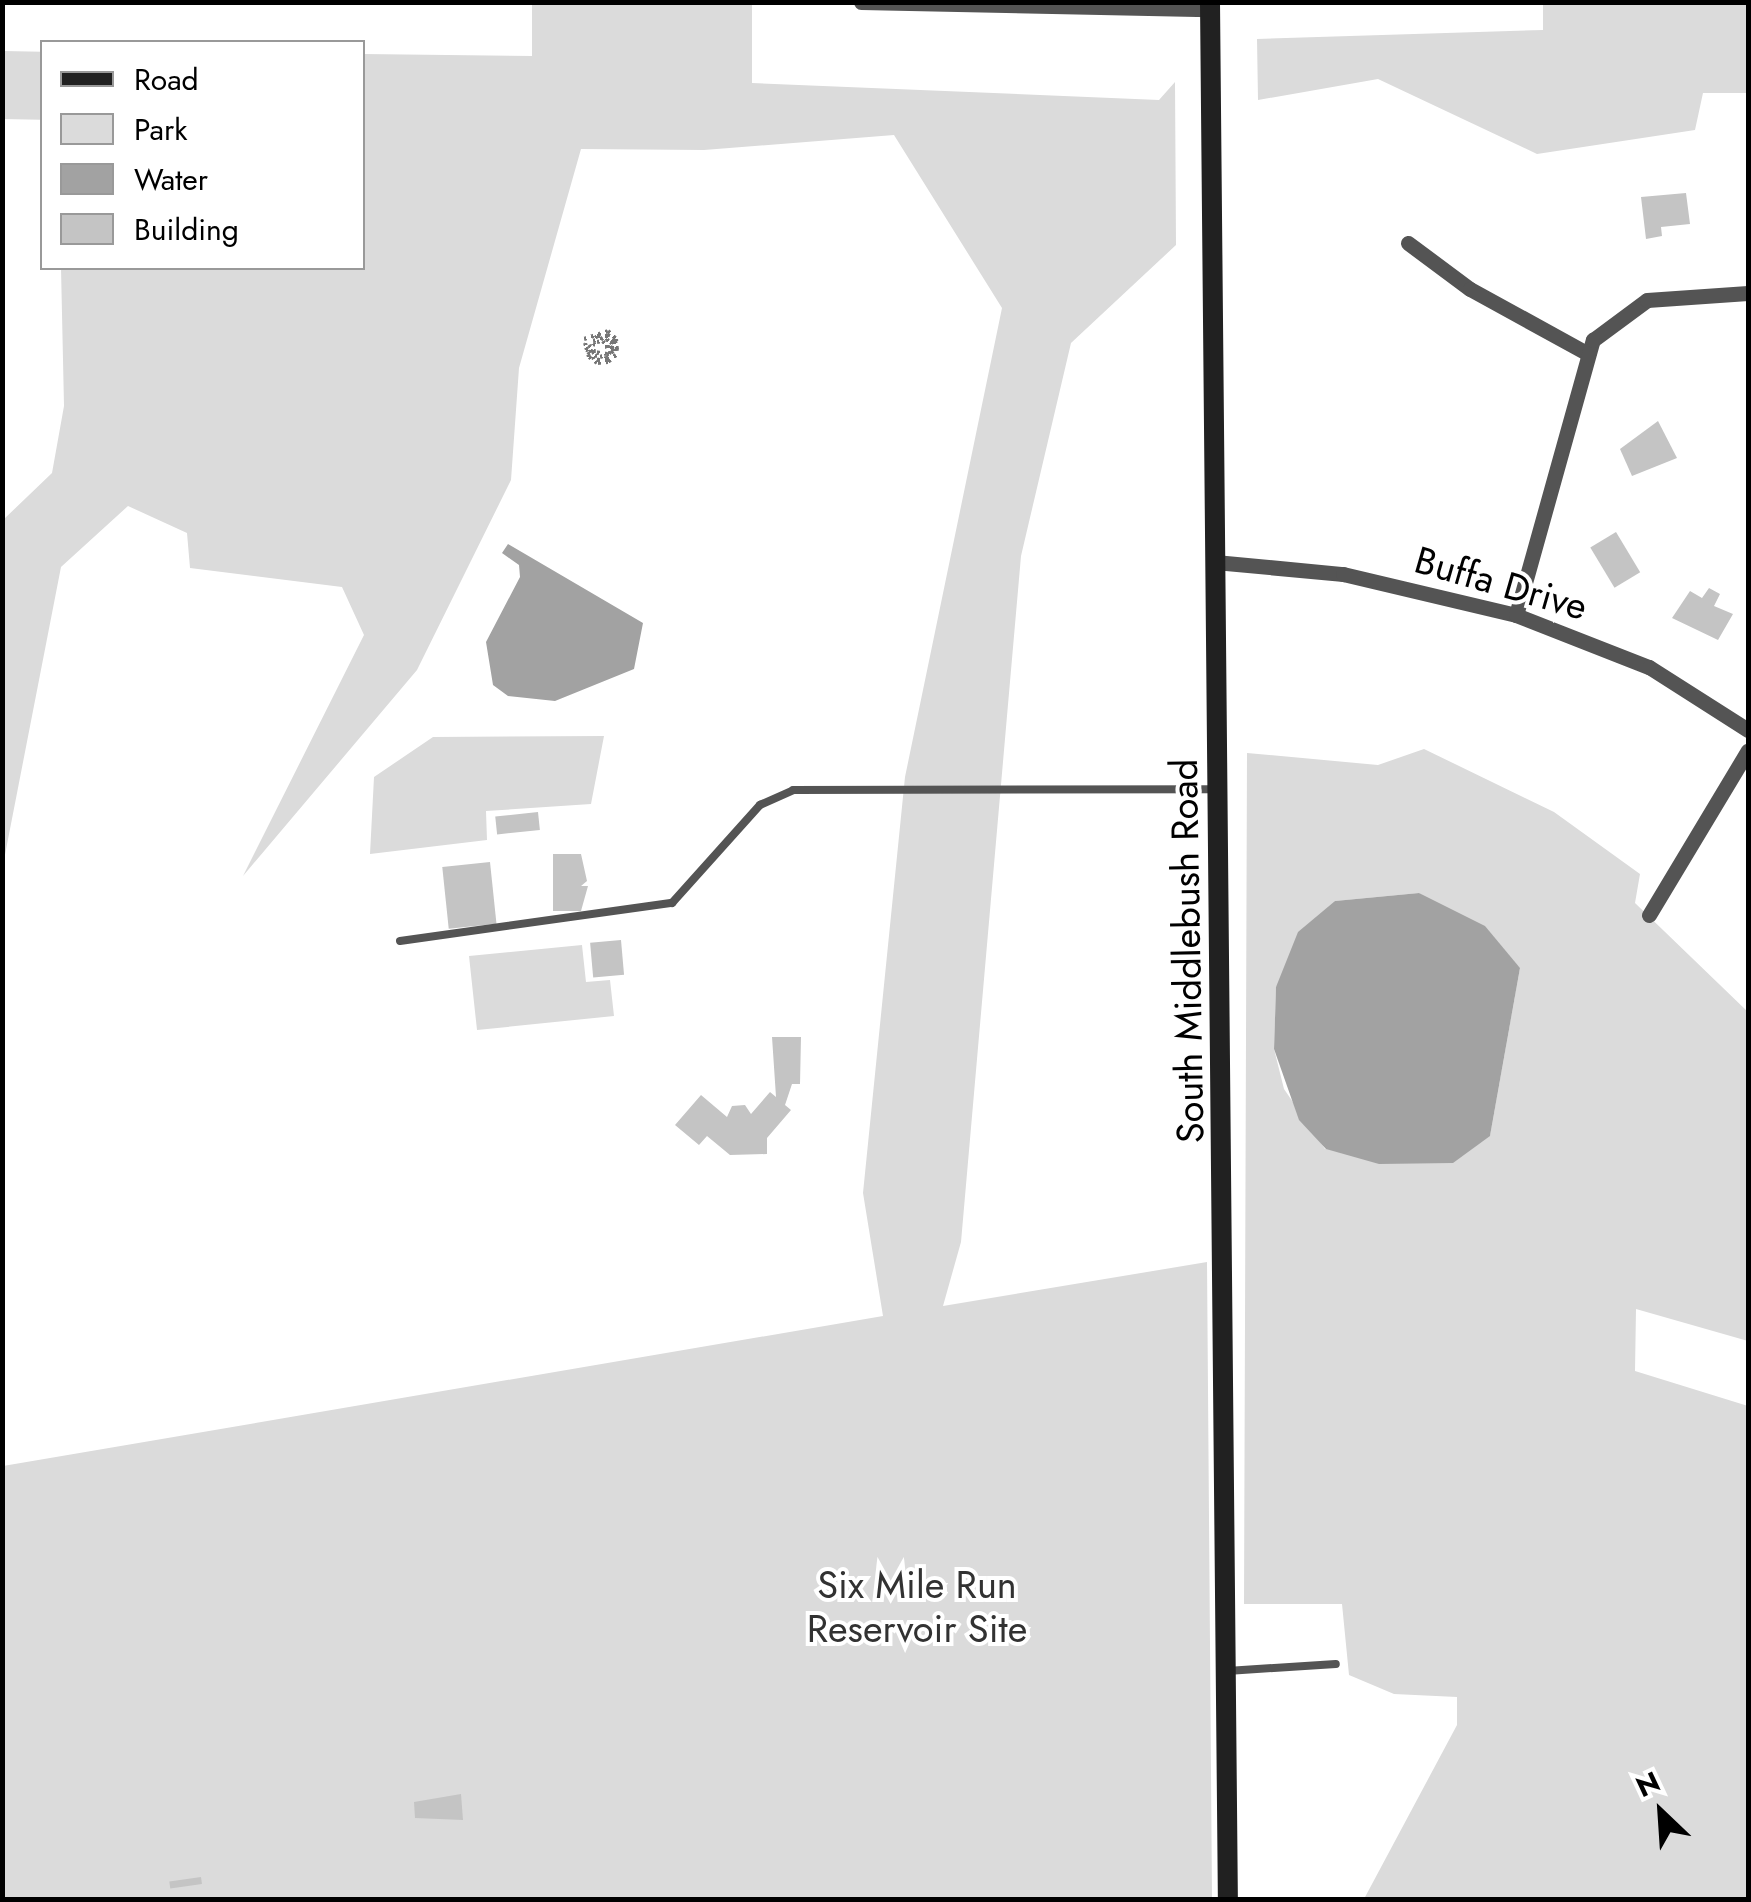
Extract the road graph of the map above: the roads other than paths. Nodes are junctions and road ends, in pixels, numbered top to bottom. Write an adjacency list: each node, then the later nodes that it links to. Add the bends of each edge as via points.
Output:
1 (861, 2): 2 (street)
2 (1210, 6): 6 (street, South Middlebush Road)
3 (1408, 243): 5 (street, via 1470,289)
4 (1748, 293): 5 (street, via 1647,300 1604,326)
5 (1588, 354): 7 (street)
6 (1215, 562): 7 (street, Buffa Drive, via 1343,574); 10 (street, South Middlebush Road)
7 (1516, 615): 8 (street, Buffa Drive, via 1649,667)
8 (1748, 730)
9 (1748, 750): 11 (street)
10 (1220, 789): 12 (lane, via 794,790 760,804 672,903); 14 (street, South Middlebush Road)
11 (1649, 915)
12 (400, 941)
13 (1336, 1664): 14 (lane)
14 (1227, 1671): 15 (street, South Middlebush Road)
15 (1228, 1900)

